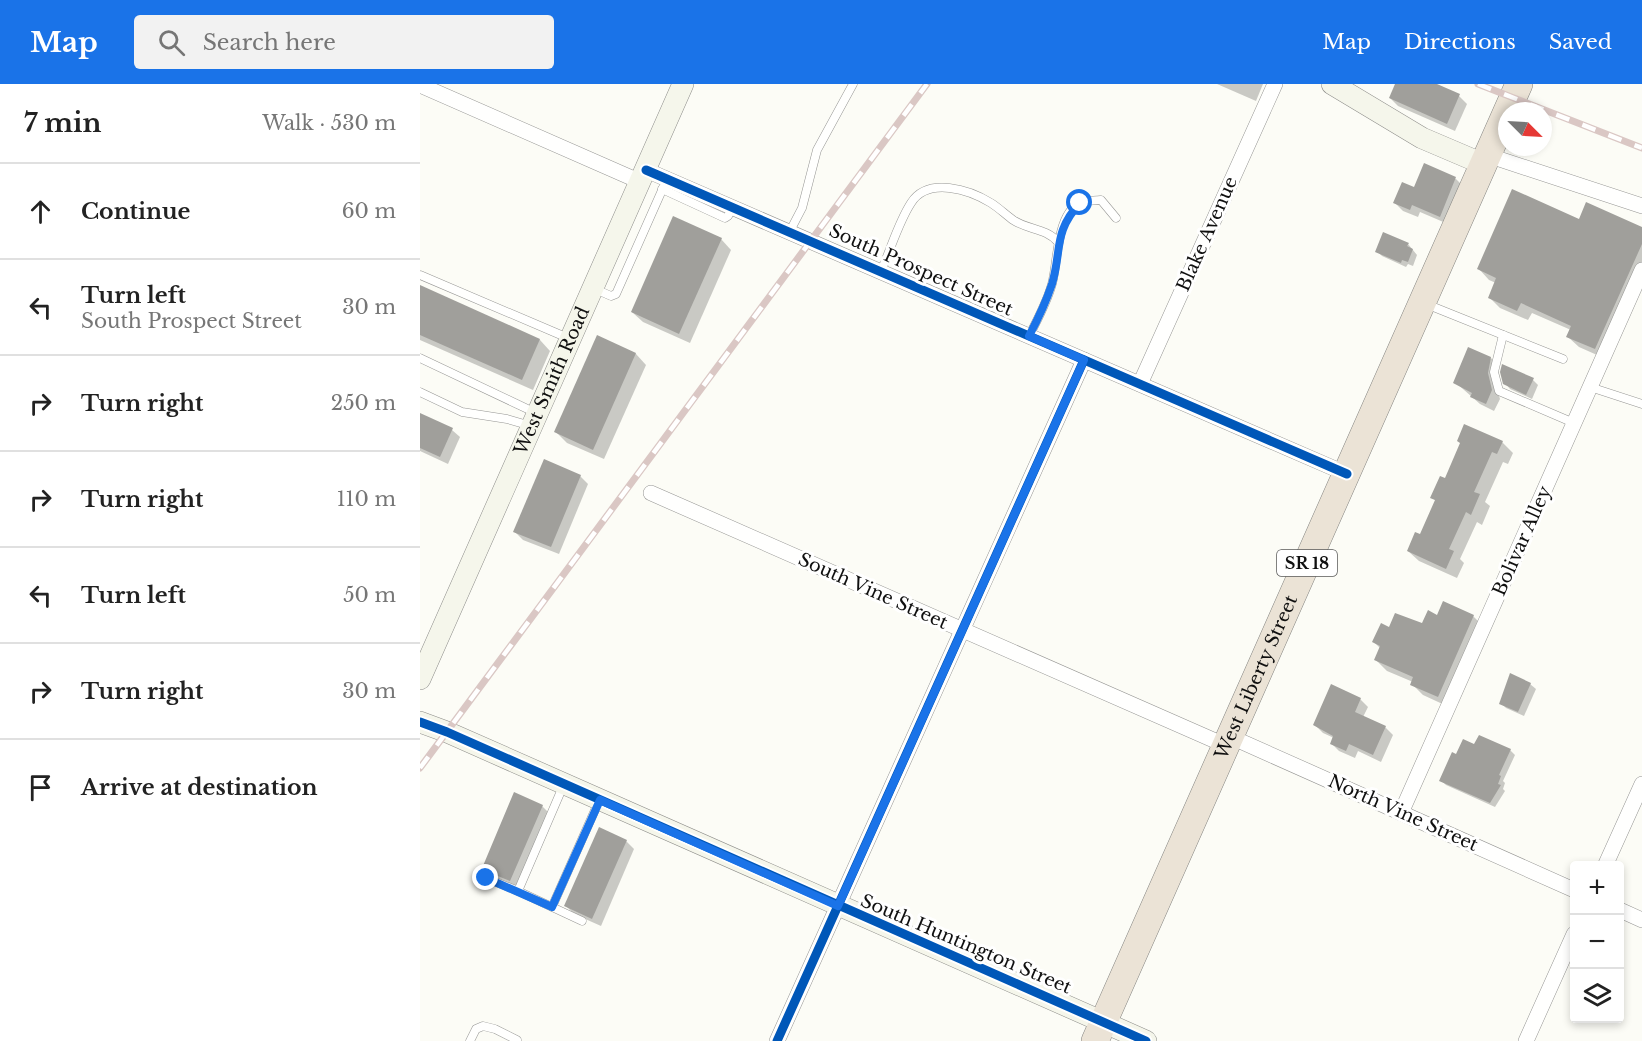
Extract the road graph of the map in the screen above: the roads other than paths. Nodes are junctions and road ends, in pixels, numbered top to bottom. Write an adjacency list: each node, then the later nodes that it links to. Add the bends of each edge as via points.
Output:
1 (683, 84): 8 (street, West Smith Road)
2 (854, 84): 12 (lane, via 817,150 802,208)
3 (1275, 84): 25 (street, Blake Avenue)
4 (1332, 84): 7 (street, via 1422,138)
5 (1519, 84): 7 (highway, West Liberty Street / SR 18)
6 (420, 85): 8 (street, South Prospect Street)
7 (1485, 160): 10 (street); 18 (highway, West Liberty Street / SR 18)
8 (643, 176): 9 (street, South Prospect Street); 17 (street, West Smith Road)
9 (665, 184): 12 (street, South Prospect Street); 17 (lane, via 616,294 611,296)
10 (1642, 206)
11 (1116, 218): 13 (lane, via 1101,200 1080,203 1070,214)
12 (790, 231): 14 (street, South Prospect Street)
13 (1058, 242): 14 (lane, via 1045,231 1016,222 990,203 960,190 938,187 912,201); 20 (lane, via 1052,283)
14 (881, 270): 20 (street, South Prospect Street)
15 (1642, 270): 26 (street, Bolivar Alley)
16 (420, 275): 21 (lane)
17 (593, 289): 21 (street, West Smith Road)
18 (1422, 302): 19 (lane); 31 (highway, West Liberty Street / SR 18)
19 (1503, 335): 23 (lane); 30 (lane, via 1494,372 1499,392)
20 (1029, 336): 24 (street, South Prospect Street)
21 (571, 340): 29 (street, West Smith Road)
22 (420, 358): 29 (lane)
23 (1563, 359)
24 (1084, 360): 25 (street, South Prospect Street); 33 (street)
25 (1140, 384): 31 (street, South Prospect Street)
26 (1590, 387): 28 (lane); 30 (street, Bolivar Alley)
27 (420, 392): 29 (lane, via 462,412)
28 (1642, 404)
29 (535, 420): 34 (street, West Smith Road)
30 (1574, 423): 40 (street, Bolivar Alley)
31 (1347, 474): 36 (highway, West Liberty Street / SR 18)
32 (651, 493): 33 (street, South Vine Street)
33 (962, 630): 36 (street, South Vine Street); 45 (street)
34 (420, 679)
35 (420, 722): 37 (street, South Huntington Street)
36 (1229, 741): 40 (street, North Vine Street); 51 (highway, West Liberty Street / SR 18)
37 (564, 784): 39 (street, South Huntington Street); 44 (lane)
38 (1642, 784): 41 (street)
39 (600, 800): 45 (street, South Huntington Street); 46 (lane)
40 (1401, 813): 43 (street, North Vine Street)
41 (1607, 861)
42 (486, 878): 44 (lane)
43 (1570, 888)
44 (518, 891): 46 (lane)
45 (838, 906): 51 (street, South Huntington Street); 54 (street)
46 (552, 907): 49 (lane)
47 (1624, 912): 48 (street)
48 (1642, 920)
49 (582, 921)
50 (1570, 945): 56 (street)
51 (1099, 1031): 55 (street, South Huntington Street)
52 (517, 1040): 53 (lane, via 483,1026 476,1029)
53 (470, 1041)
54 (777, 1041)
55 (1146, 1041)
56 (1526, 1041)

